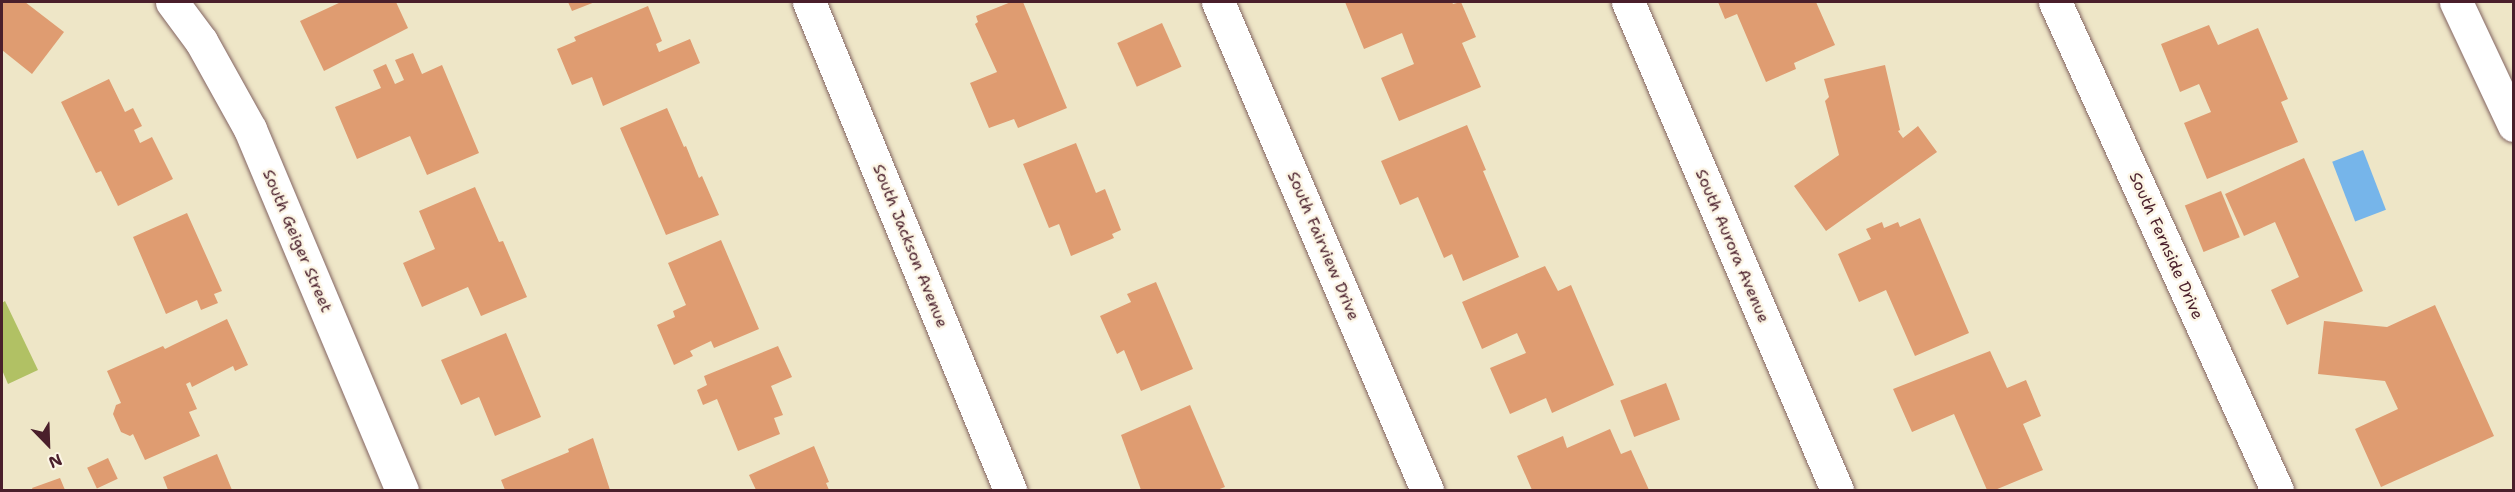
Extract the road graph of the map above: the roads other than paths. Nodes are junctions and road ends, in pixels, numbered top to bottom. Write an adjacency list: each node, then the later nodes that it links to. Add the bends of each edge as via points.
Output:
1 (172, 2): 8 (street, South Geiger Street, via 201,42 250,129)
2 (809, 2): 9 (street, South Jackson Avenue)
3 (1218, 2): 10 (street, South Fairview Drive)
4 (1628, 2): 11 (street, South Aurora Avenue)
5 (2055, 2): 12 (street, South Fernside Drive)
6 (2456, 2): 7 (street)
7 (2514, 125)
8 (402, 490)
9 (1010, 490)
10 (1427, 490)
11 (1837, 490)
12 (2277, 490)

